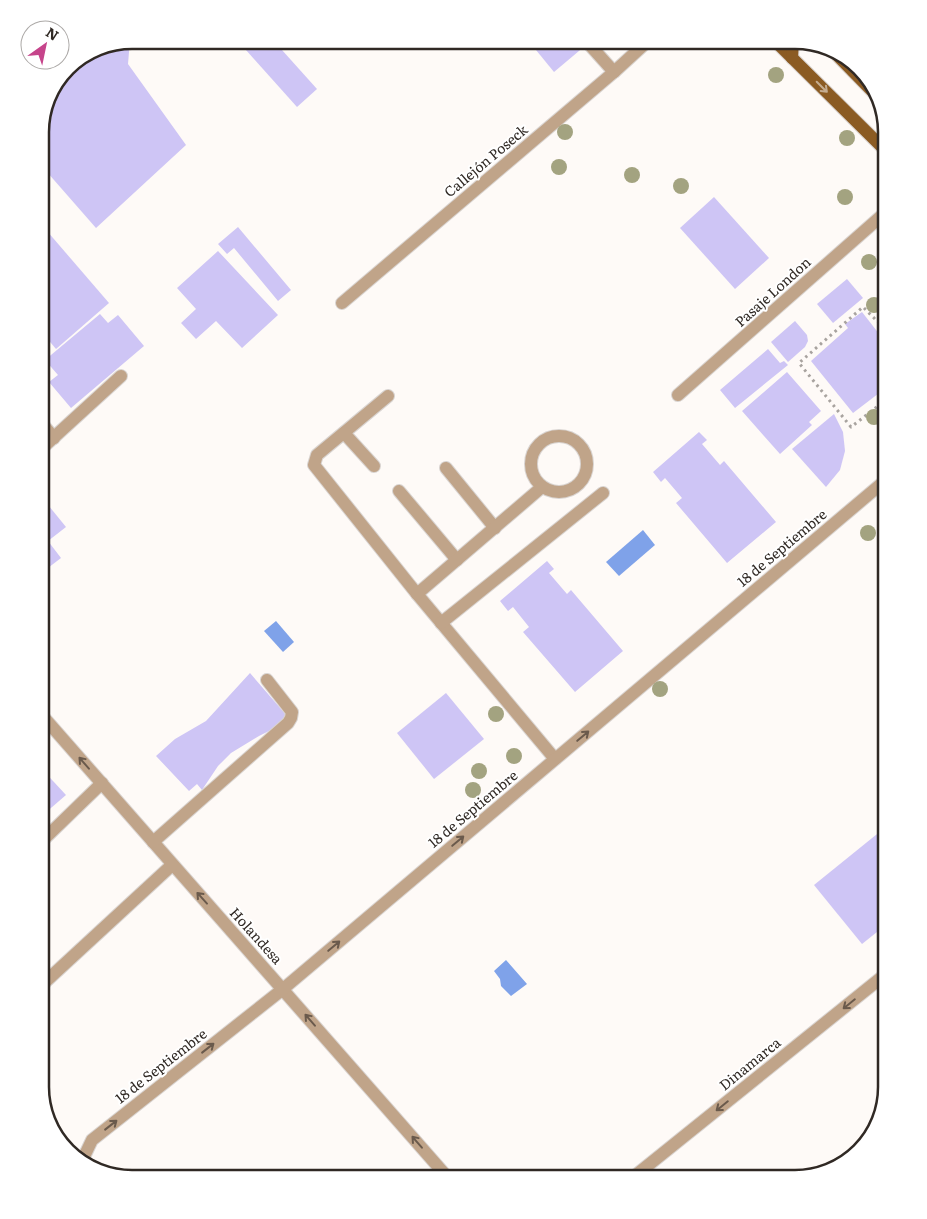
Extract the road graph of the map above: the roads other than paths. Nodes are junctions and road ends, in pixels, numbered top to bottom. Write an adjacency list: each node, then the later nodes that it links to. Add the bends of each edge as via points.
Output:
1 (593, 49): 6 (street)
2 (639, 49): 6 (street, Callejón Poseck)
3 (783, 49): 5 (main road)
4 (792, 49): 5 (main road)
5 (792, 58): 7 (main road, one-way to 7)
6 (614, 72): 9 (street, Callejón Poseck)
7 (878, 143)
8 (878, 219): 12 (street, Pasaje London)
9 (342, 303)
10 (122, 376): 15 (street)
11 (388, 396): 14 (street)
12 (678, 396)
13 (49, 432): 15 (street)
14 (344, 433): 17 (street); 25 (street, via 318,455 314,464)
15 (54, 438): 16 (street)
16 (49, 442)
17 (374, 466)
18 (446, 468): 23 (street)
19 (542, 487): 19 (street, via 535,479 531,462 538,445 554,436 563,436 579,444 585,451 588,469 578,486 560,493); 23 (street)
20 (878, 487): 29 (street, 18 de Septiembre, one-way to 20)
21 (399, 491): 24 (street)
22 (603, 492): 26 (street)
23 (495, 528): 24 (street)
24 (457, 560): 25 (street)
25 (417, 594): 26 (street)
26 (441, 623): 29 (street)
27 (267, 680): 32 (street, via 292,712 288,723)
28 (49, 723): 30 (street, Holandesa, one-way to 28)
29 (556, 759): 36 (street, 18 de Septiembre, one-way to 29)
30 (102, 783): 31 (street); 32 (street, Holandesa)
31 (49, 834)
32 (153, 842): 33 (street, Holandesa)
33 (172, 865): 34 (street); 36 (street, Holandesa, one-way to 33)
34 (49, 978)
35 (878, 980): 39 (street, Dinamarca, one-way to 39)
36 (283, 988): 37 (street, 18 de Septiembre, one-way to 36, via 92,1140); 38 (street, Holandesa, one-way to 36)
37 (85, 1156)
38 (441, 1170)
39 (642, 1170)

